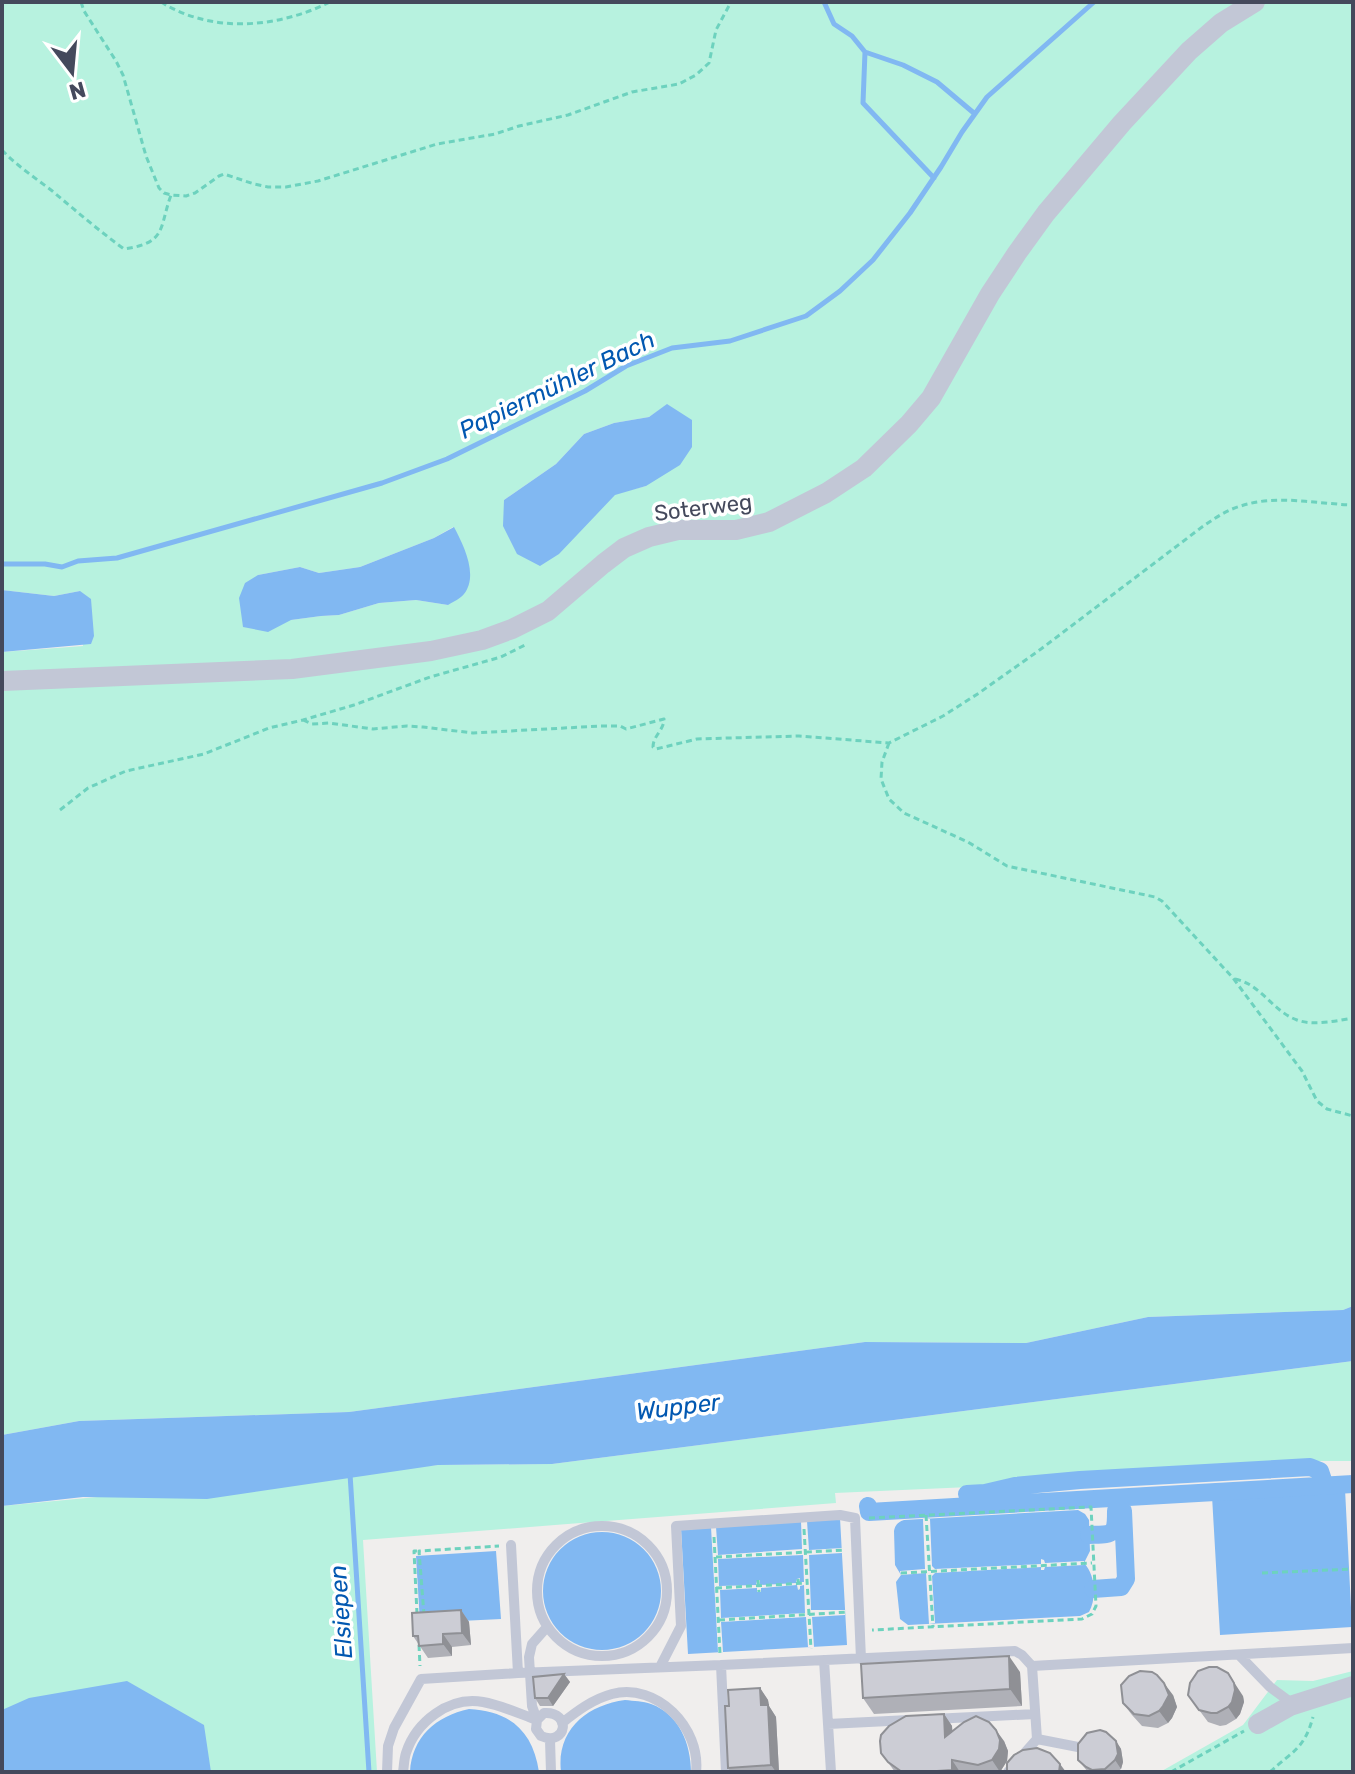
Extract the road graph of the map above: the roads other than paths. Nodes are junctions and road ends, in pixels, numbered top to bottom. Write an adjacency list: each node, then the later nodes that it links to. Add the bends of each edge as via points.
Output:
1 (1255, 2): 2 (street, Soterweg, via 1189,51 1122,123 1017,253 924,407 864,468 826,493 769,522 649,537 624,548 548,611 482,640 292,669)
2 (2, 681)
3 (511, 1545): 12 (lane)
4 (547, 1627): 4 (lane, via 579,1653 599,1657 639,1646 664,1613 668,1592 654,1551 617,1527 573,1532 543,1563 538,1607); 12 (lane, via 532,1644)
5 (1353, 1648): 6 (lane)
6 (1239, 1655): 10 (lane); 14 (lane)
7 (861, 1659): 8 (lane); 10 (lane, via 1015,1651); 11 (lane, via 855,1518 840,1515 676,1526 681,1626)
8 (824, 1660): 9 (lane); 18 (lane)
9 (721, 1665): 11 (lane); 27 (lane)
10 (1032, 1666): 15 (lane)
11 (660, 1667): 12 (lane)
12 (523, 1673): 16 (lane); 23 (lane, via 421,1679 394,1728)
13 (1353, 1686): 14 (street)
14 (1293, 1704): 19 (street)
15 (1035, 1714): 18 (lane); 20 (lane)
16 (537, 1720): 17 (lane, via 549,1712); 21 (lane, via 537,1733); 24 (lane, via 481,1701 456,1704 433,1714 415,1732)
17 (562, 1723): 21 (lane, via 559,1736); 26 (lane, via 613,1693 638,1693 661,1702 680,1718 693,1739)
18 (828, 1724): 28 (lane)
19 (1258, 1724)
20 (1037, 1739): 22 (lane); 29 (lane)
21 (550, 1740): 25 (lane)
22 (1078, 1747)
23 (387, 1772)
24 (403, 1772)
25 (551, 1772)
26 (696, 1772)
27 (726, 1772)
28 (831, 1772)
29 (1008, 1772)

